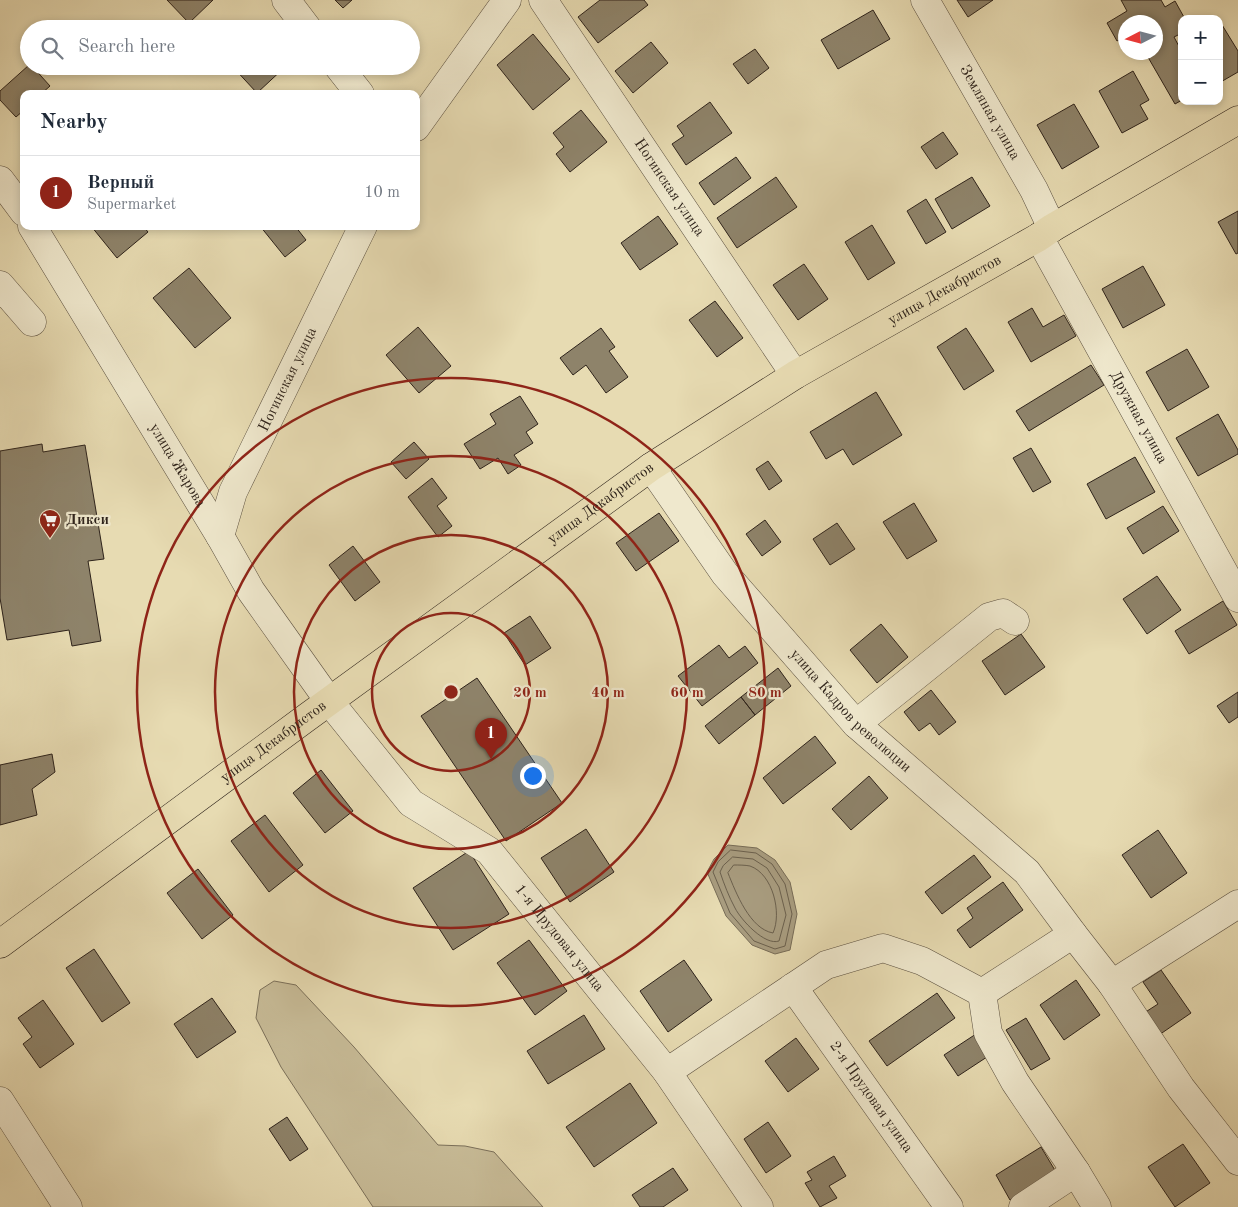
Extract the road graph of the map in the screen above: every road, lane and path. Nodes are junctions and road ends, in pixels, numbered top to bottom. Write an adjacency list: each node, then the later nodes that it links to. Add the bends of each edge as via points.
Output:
1 (286, 0): 5 (street)
2 (507, 0): 8 (street)
3 (543, 0): 17 (street, Ногинская улица)
4 (925, 0): 14 (street, Земляная улица, via 1034,190)
5 (301, 20)
6 (345, 75): 7 (street)
7 (357, 90)
8 (420, 120)
9 (1238, 120): 14 (highway, улица Декабристов)
10 (0, 180): 11 (street)
11 (20, 207)
12 (34, 230): 19 (street, улица Жарова)
13 (361, 230): 19 (street, Ногинская улица, via 234,492)
14 (1046, 232): 17 (highway, улица Декабристов); 20 (street, Дружная улица)
15 (0, 285): 16 (street)
16 (32, 322)
17 (796, 375): 18 (highway, улица Декабристов)
18 (651, 467): 22 (highway, улица Декабристов); 23 (street, улица Кадров революции, via 726,574)
19 (220, 536): 22 (street, улица Жарова, via 251,591)
20 (1238, 598)
21 (1015, 621): 23 (street, via 1003,613 989,617)
22 (329, 701): 26 (highway, улица Декабристов); 30 (street, 1-я Прудовая улица, via 411,803 489,851)
23 (856, 724): 25 (street, улица Кадров революции, via 1027,872)
24 (1238, 904): 27 (street)
25 (1073, 934): 27 (street, улица Кадров революции); 29 (street)
26 (0, 944)
27 (1112, 984): 32 (street, улица Кадров революции, via 1181,1088)
28 (794, 987): 29 (street, via 826,965 883,948 922,961); 30 (street); 36 (street, 2-я Прудовая улица)
29 (982, 993): 33 (street, via 988,1033 1015,1082)
30 (668, 1072): 35 (street, 1-я Прудовая улица)
31 (0, 1101): 34 (street)
32 (1238, 1161)
33 (1076, 1172): 37 (street); 38 (street)
34 (68, 1207)
35 (760, 1207)
36 (949, 1207)
37 (1023, 1207)
38 (1097, 1207)

